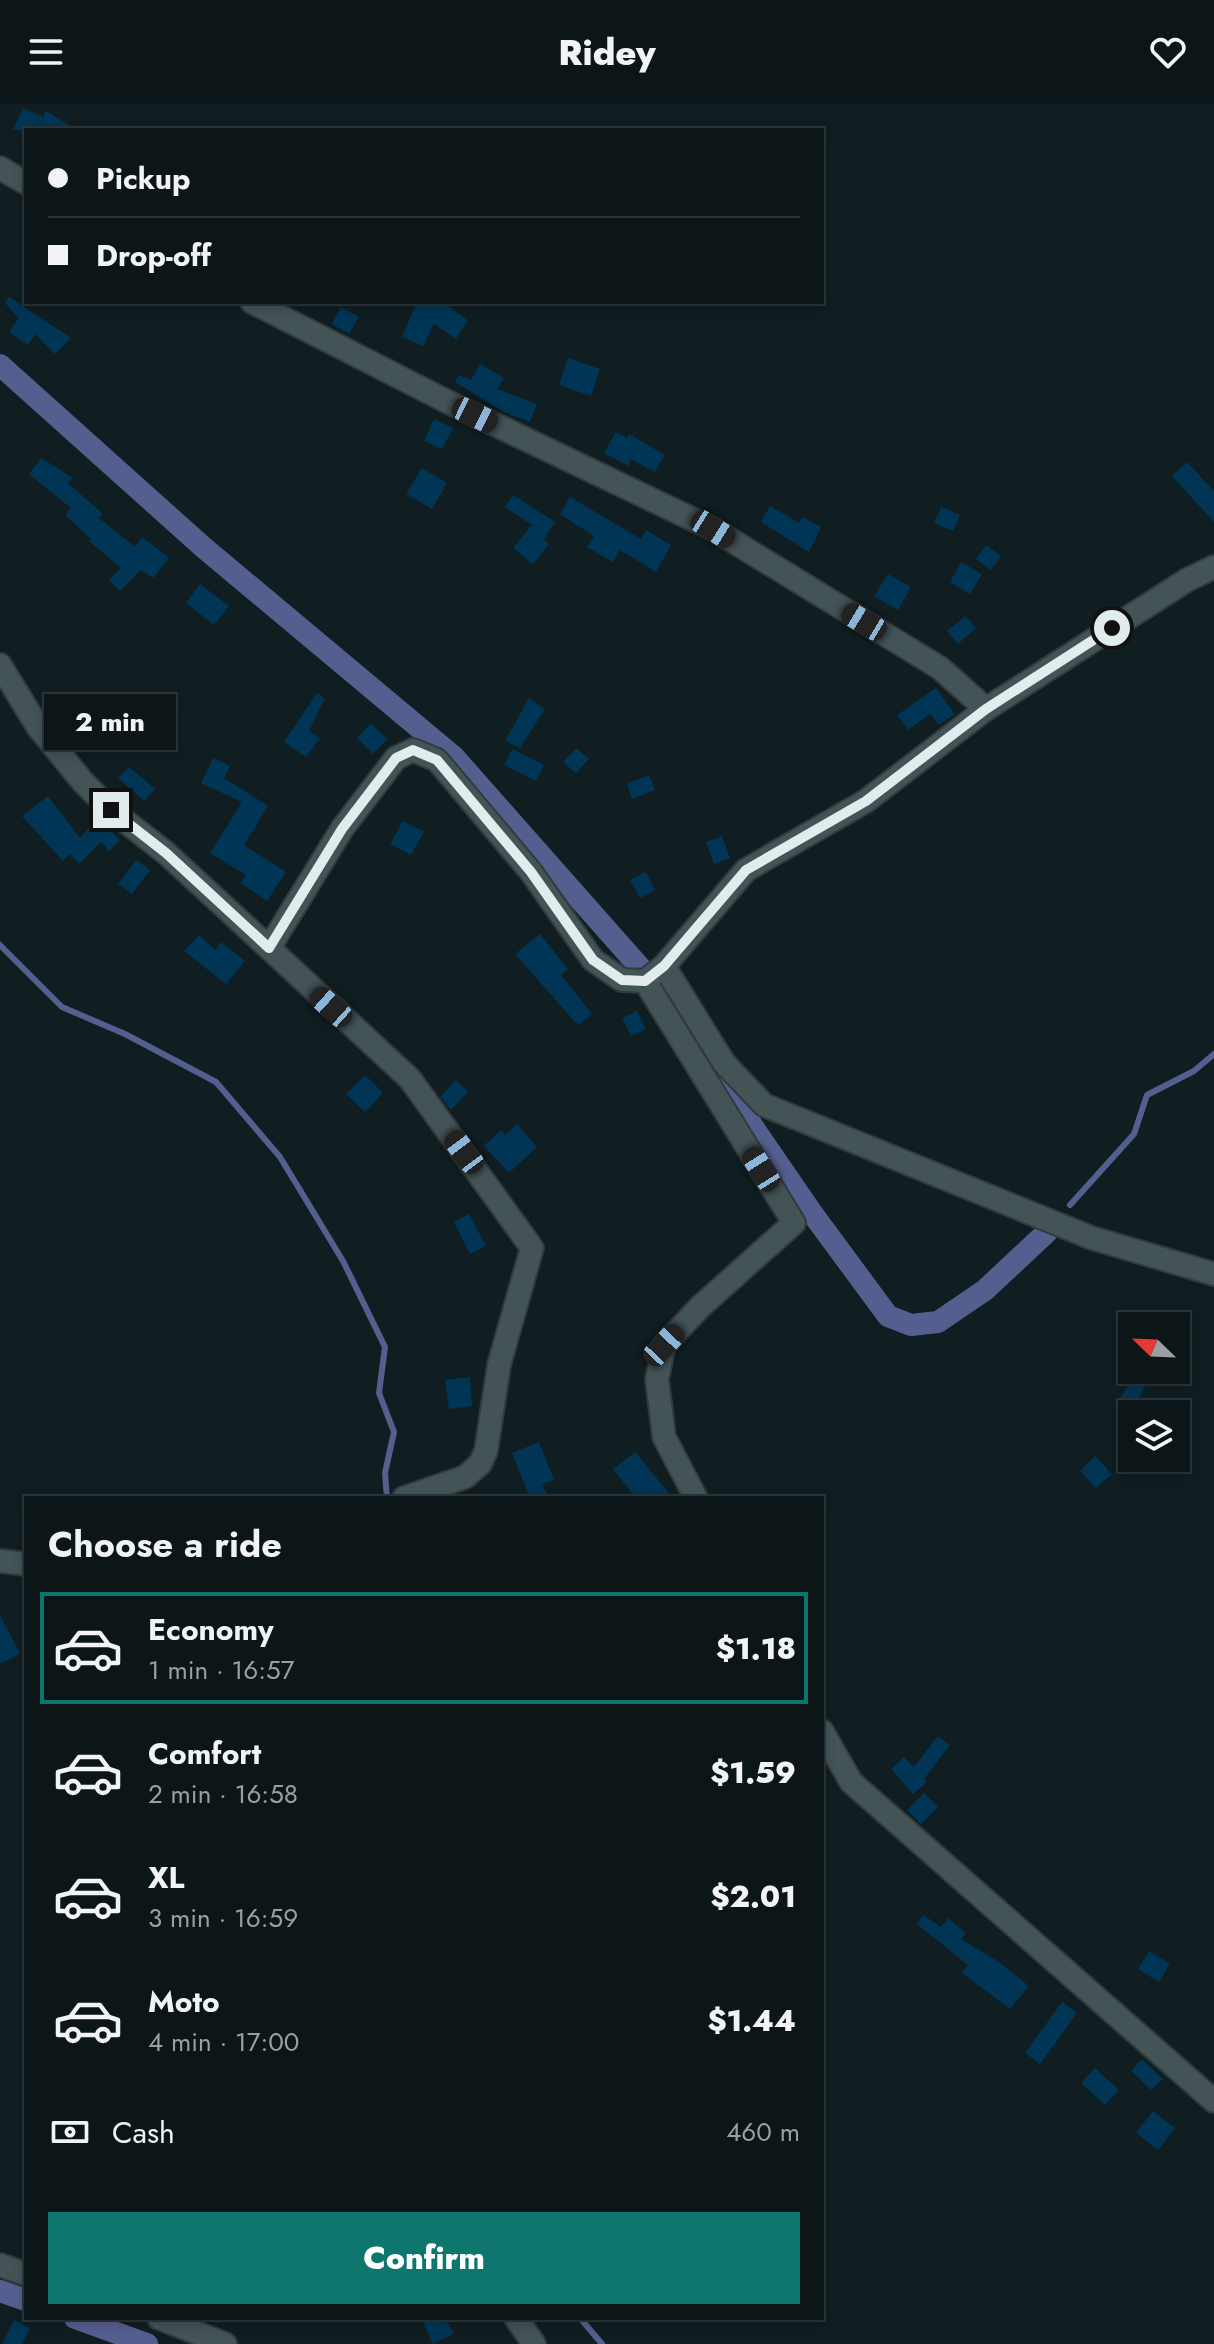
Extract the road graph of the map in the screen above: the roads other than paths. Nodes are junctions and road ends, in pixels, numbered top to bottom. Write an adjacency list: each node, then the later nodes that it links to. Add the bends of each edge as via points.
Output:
1 (0, 168): 2 (street)
2 (24, 182)
3 (256, 304): 6 (street, via 713,529 940,668)
4 (1214, 567): 6 (street)
5 (0, 665): 7 (street, via 38,727 83,782)
6 (986, 709): 8 (street, via 866,801 746,870)
7 (269, 948): 9 (street, via 342,829 396,758 413,750 437,760 531,872 593,960 622,980); 11 (street, via 410,1079 532,1248 499,1365 480,1464 465,1477)
8 (664, 966): 9 (street); 10 (street, via 724,1063 764,1105 1092,1238)
9 (645, 981): 12 (street, via 794,1223 664,1345 657,1379 664,1437)
10 (1214, 1274)
11 (409, 1496)
12 (695, 1496)
13 (0, 1561): 14 (street)
14 (24, 1564)
15 (824, 1735): 16 (street, via 851,1782)
16 (1214, 2101)
17 (0, 2265): 18 (street)
18 (24, 2273)
19 (164, 2320): 21 (street)
20 (517, 2320): 22 (street)
21 (225, 2344)
22 (534, 2344)

